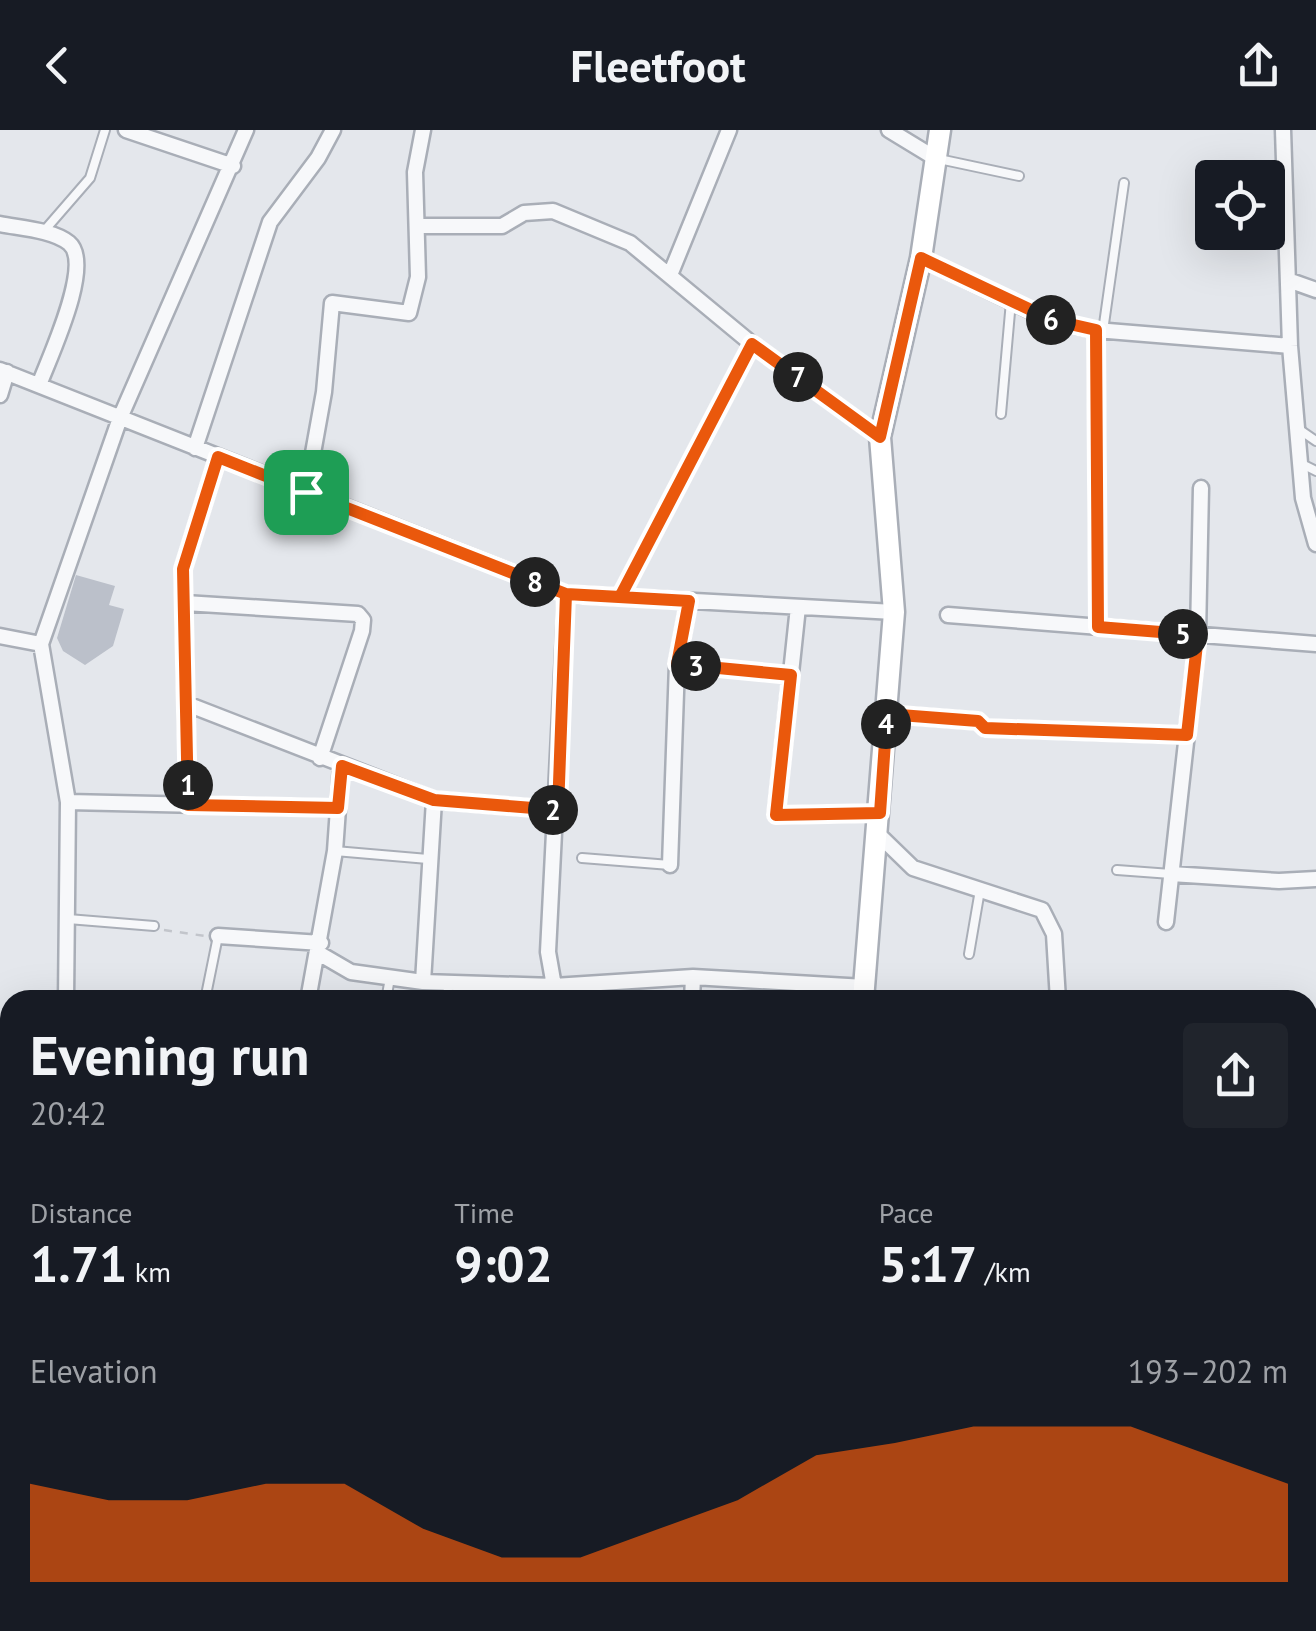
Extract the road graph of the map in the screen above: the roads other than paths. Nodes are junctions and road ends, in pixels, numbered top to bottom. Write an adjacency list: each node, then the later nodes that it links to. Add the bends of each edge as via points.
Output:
1 (105, 130): 16 (lane, via 90,178)
2 (126, 130): 11 (street)
3 (246, 130): 11 (street)
4 (333, 130): 33 (street, via 270,222)
5 (423, 130): 15 (street, via 415,172)
6 (729, 130): 18 (street)
7 (890, 130): 10 (street)
8 (940, 130): 10 (main road)
9 (1282, 130): 19 (street)
10 (935, 158): 12 (lane); 17 (main road)
11 (233, 166): 29 (street)
12 (1019, 176)
13 (1124, 183): 22 (lane)
14 (0, 224): 16 (street)
15 (419, 226): 18 (street, via 502,226 524,213 554,211 630,242); 38 (street, via 410,313 332,303)
16 (42, 233): 26 (street, via 71,244 79,266)
17 (921, 258): 21 (street); 31 (main road)
18 (670, 274): 23 (street)
19 (1288, 280): 20 (street); 24 (street)
20 (1316, 290)
21 (1012, 301): 22 (street, via 1052,320); 28 (lane)
22 (1100, 330): 24 (street); 48 (street)
23 (752, 344): 31 (street); 42 (street)
24 (1290, 346): 30 (street)
25 (4, 371): 26 (street); 27 (street)
26 (38, 385): 29 (street)
27 (0, 395)
28 (1002, 414)
29 (120, 418): 33 (street); 51 (street)
30 (1297, 428): 32 (lane); 35 (street)
31 (880, 437): 46 (main road)
32 (1316, 441)
33 (195, 448): 34 (street)
34 (218, 457): 38 (street); 44 (street, via 183,569)
35 (1300, 463): 36 (lane); 39 (street)
36 (1316, 471)
37 (1201, 488): 49 (street)
38 (306, 492): 41 (street)
39 (1309, 501): 40 (street)
40 (1316, 544)
41 (566, 594): 42 (street); 64 (street)
42 (620, 597): 43 (street)
43 (689, 601): 45 (street); 53 (street)
44 (184, 604): 55 (street); 58 (street, via 349,611 363,620)
45 (798, 607): 46 (street); 54 (street)
46 (894, 612): 56 (main road)
47 (948, 615): 48 (street)
48 (1098, 627): 49 (street)
49 (1198, 635): 52 (street); 57 (street)
50 (0, 636): 51 (street)
51 (40, 644): 61 (street)
52 (1316, 644)
53 (677, 664): 54 (lane); 69 (street)
54 (791, 675): 65 (street, via 776,815)
55 (187, 704): 58 (street); 62 (street)
56 (887, 714): 57 (street, via 978,721 985,728); 65 (main road)
57 (1187, 735): 71 (street)
58 (320, 758): 59 (street)
59 (342, 766): 60 (street); 63 (street)
60 (434, 800): 64 (street); 68 (street)
61 (68, 802): 62 (street); 74 (street)
62 (188, 805): 63 (street)
63 (338, 808): 66 (street)
64 (558, 810): 85 (street, via 548,952)
65 (879, 824): 73 (street, via 912,868); 94 (main road)
66 (335, 852): 68 (lane); 78 (street)
67 (582, 858): 69 (lane)
68 (428, 859): 82 (street)
69 (670, 866)
70 (1117, 870): 71 (lane)
71 (1172, 874): 72 (street, via 1279,882); 75 (street)
72 (1316, 878)
73 (980, 890): 79 (lane); 95 (street, via 1042,910 1050,920)
74 (68, 919): 76 (lane); 86 (street)
75 (1166, 922)
76 (154, 926)
77 (218, 936): 78 (street); 87 (lane)
78 (320, 948): 81 (street, via 351,972); 88 (street)
79 (970, 954)
80 (693, 976): 83 (street); 85 (street); 91 (street)
81 (390, 978): 82 (street); 89 (lane)
82 (423, 982): 84 (street)
83 (736, 982): 92 (street); 93 (street, via 838,982)
84 (448, 983): 85 (street); 90 (lane)
85 (554, 986)
86 (66, 990)
87 (207, 990)
88 (310, 990)
89 (388, 990)
90 (447, 990)
91 (692, 990)
92 (735, 990)
93 (855, 990)
94 (867, 990)
95 (1057, 990)

